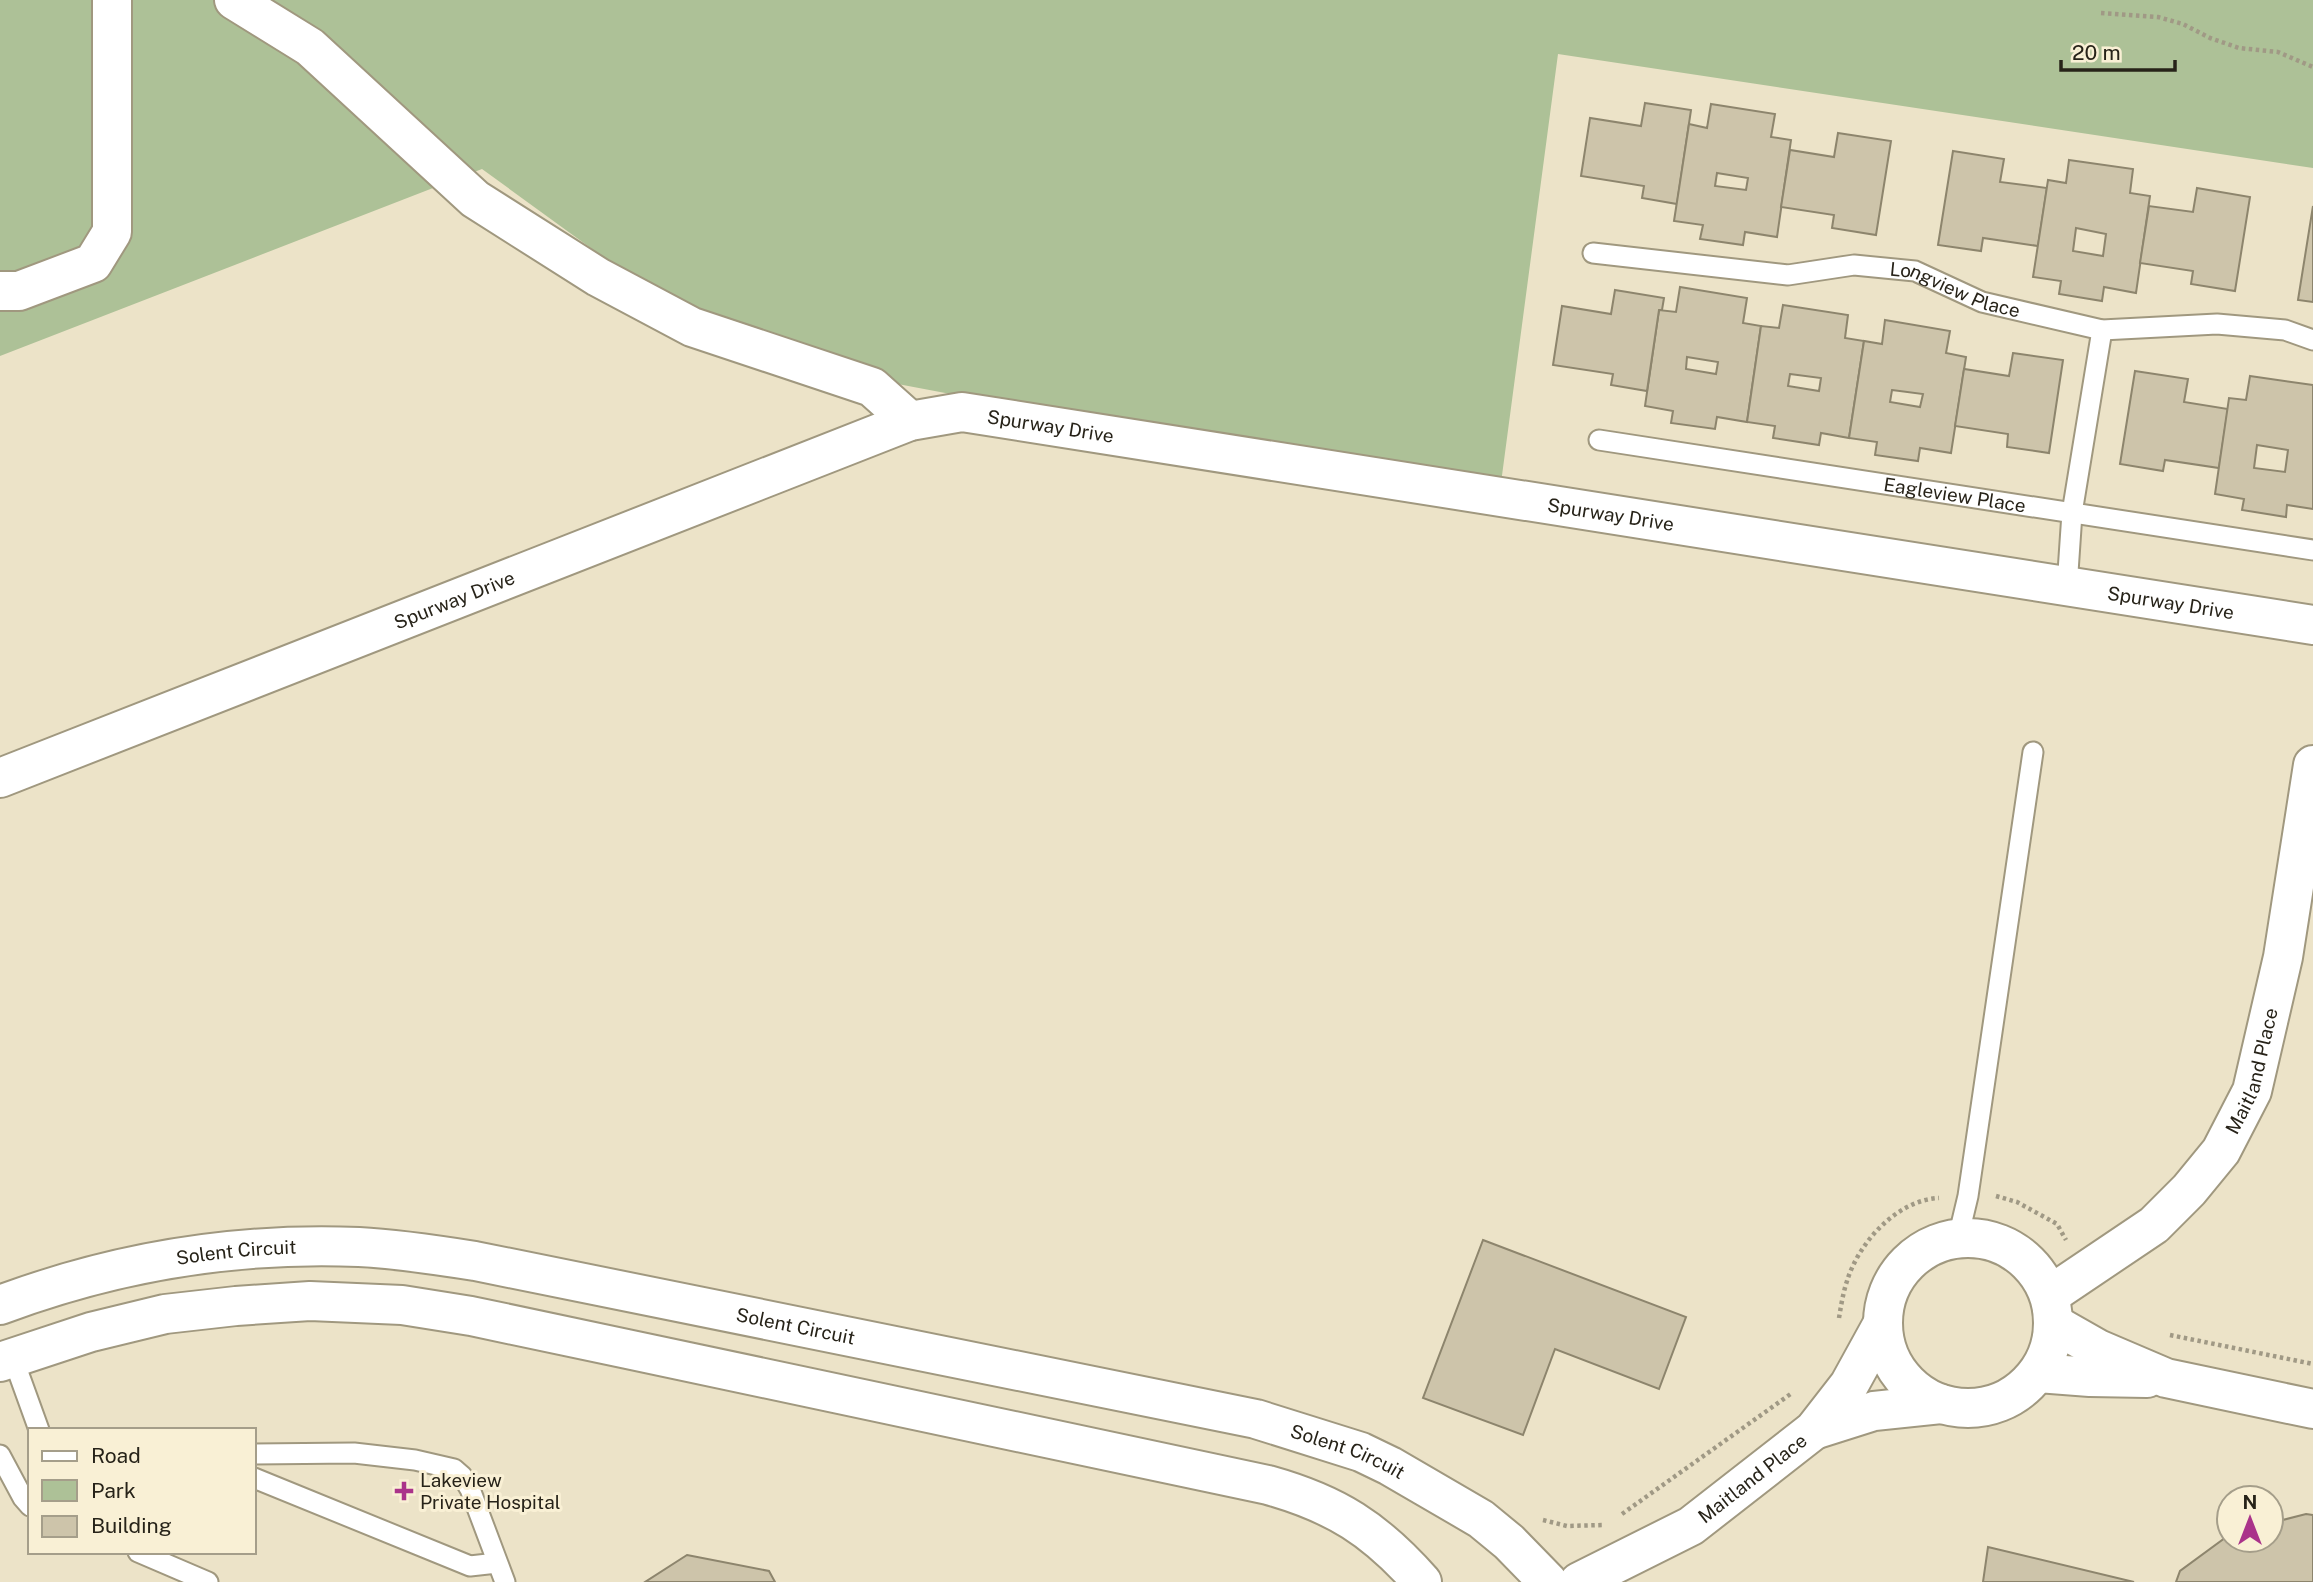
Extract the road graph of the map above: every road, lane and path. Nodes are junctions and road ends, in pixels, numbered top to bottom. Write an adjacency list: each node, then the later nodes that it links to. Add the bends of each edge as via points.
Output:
1 (112, 0): 6 (street, via 112,232 93,263 19,291)
2 (234, 0): 9 (street, via 310,47 475,199 598,277 692,327 872,387)
3 (2101, 13): 4 (path, via 2158,17 2239,48 2278,52)
4 (2313, 67)
5 (1593, 253): 7 (lane, Longview Place, via 1788,275 1854,265 1914,271 1982,302)
6 (0, 291)
7 (2102, 330): 8 (lane, Longview Place, via 2217,324 2285,330); 11 (lane)
8 (2313, 340)
9 (910, 421): 13 (street, Spurway Drive, via 962,412); 17 (street, Spurway Drive)
10 (1599, 440): 11 (lane, Eagleview Place)
11 (2072, 513): 12 (lane, Eagleview Place); 13 (lane)
12 (2313, 550)
13 (2067, 587): 14 (street, Spurway Drive)
14 (2313, 625)
15 (2033, 752): 18 (lane)
16 (2313, 765): 20 (street, Maitland Place, via 2283,957 2252,1090 2221,1151 2189,1190 2154,1225)
17 (0, 778)
18 (1968, 1196): 19 (lane); 20 (path, via 2017,1202 2057,1224); 24 (path, via 1928,1198 1900,1210 1873,1233 1847,1279)
19 (1958, 1238): 22 (street, via 1987,1240 2014,1250 2035,1270); 23 (street, via 1912,1258 1895,1277 1885,1300)
20 (2085, 1271): 22 (street, Maitland Place)
21 (0, 1306): 42 (street, Solent Circuit, via 106,1271 251,1248 361,1247 475,1261 1256,1419 1361,1452 1441,1494)
22 (2052, 1310): 28 (street, via 2050,1350); 29 (street, via 2098,1349)
23 (1882, 1325): 31 (street, via 1886,1351 1899,1374 1917,1392); 34 (street, Maitland Place, via 1849,1385)
24 (1836, 1331)
25 (2162, 1333): 27 (path)
26 (7, 1360): 33 (lane); 47 (street, via 165,1314 310,1301 414,1307 1269,1485 1304,1495 1371,1531)
27 (2313, 1364)
28 (2038, 1373): 29 (street); 31 (street, via 2019,1392 1995,1405 1968,1409)
29 (2166, 1378): 32 (street)
30 (1795, 1391): 39 (path)
31 (1941, 1405): 34 (street, Maitland Place, via 1874,1411)
32 (2313, 1409)
33 (38, 1428)
34 (1814, 1430): 41 (street, Maitland Place)
35 (256, 1454): 44 (lane, via 354,1453 454,1469 470,1489)
36 (0, 1455): 38 (lane)
37 (256, 1479): 44 (lane, via 470,1566)
38 (28, 1504)
39 (1619, 1517)
40 (1607, 1525): 42 (path, via 1567,1526 1535,1517)
41 (1691, 1526): 49 (street, Maitland Place); 50 (street, Maitland Place)
42 (1501, 1536): 48 (street, Solent Circuit)
43 (145, 1554): 45 (lane)
44 (497, 1563): 46 (lane)
45 (208, 1582)
46 (505, 1582)
47 (1422, 1582)
48 (1548, 1582)
49 (1579, 1582)
50 (1643, 1582)

